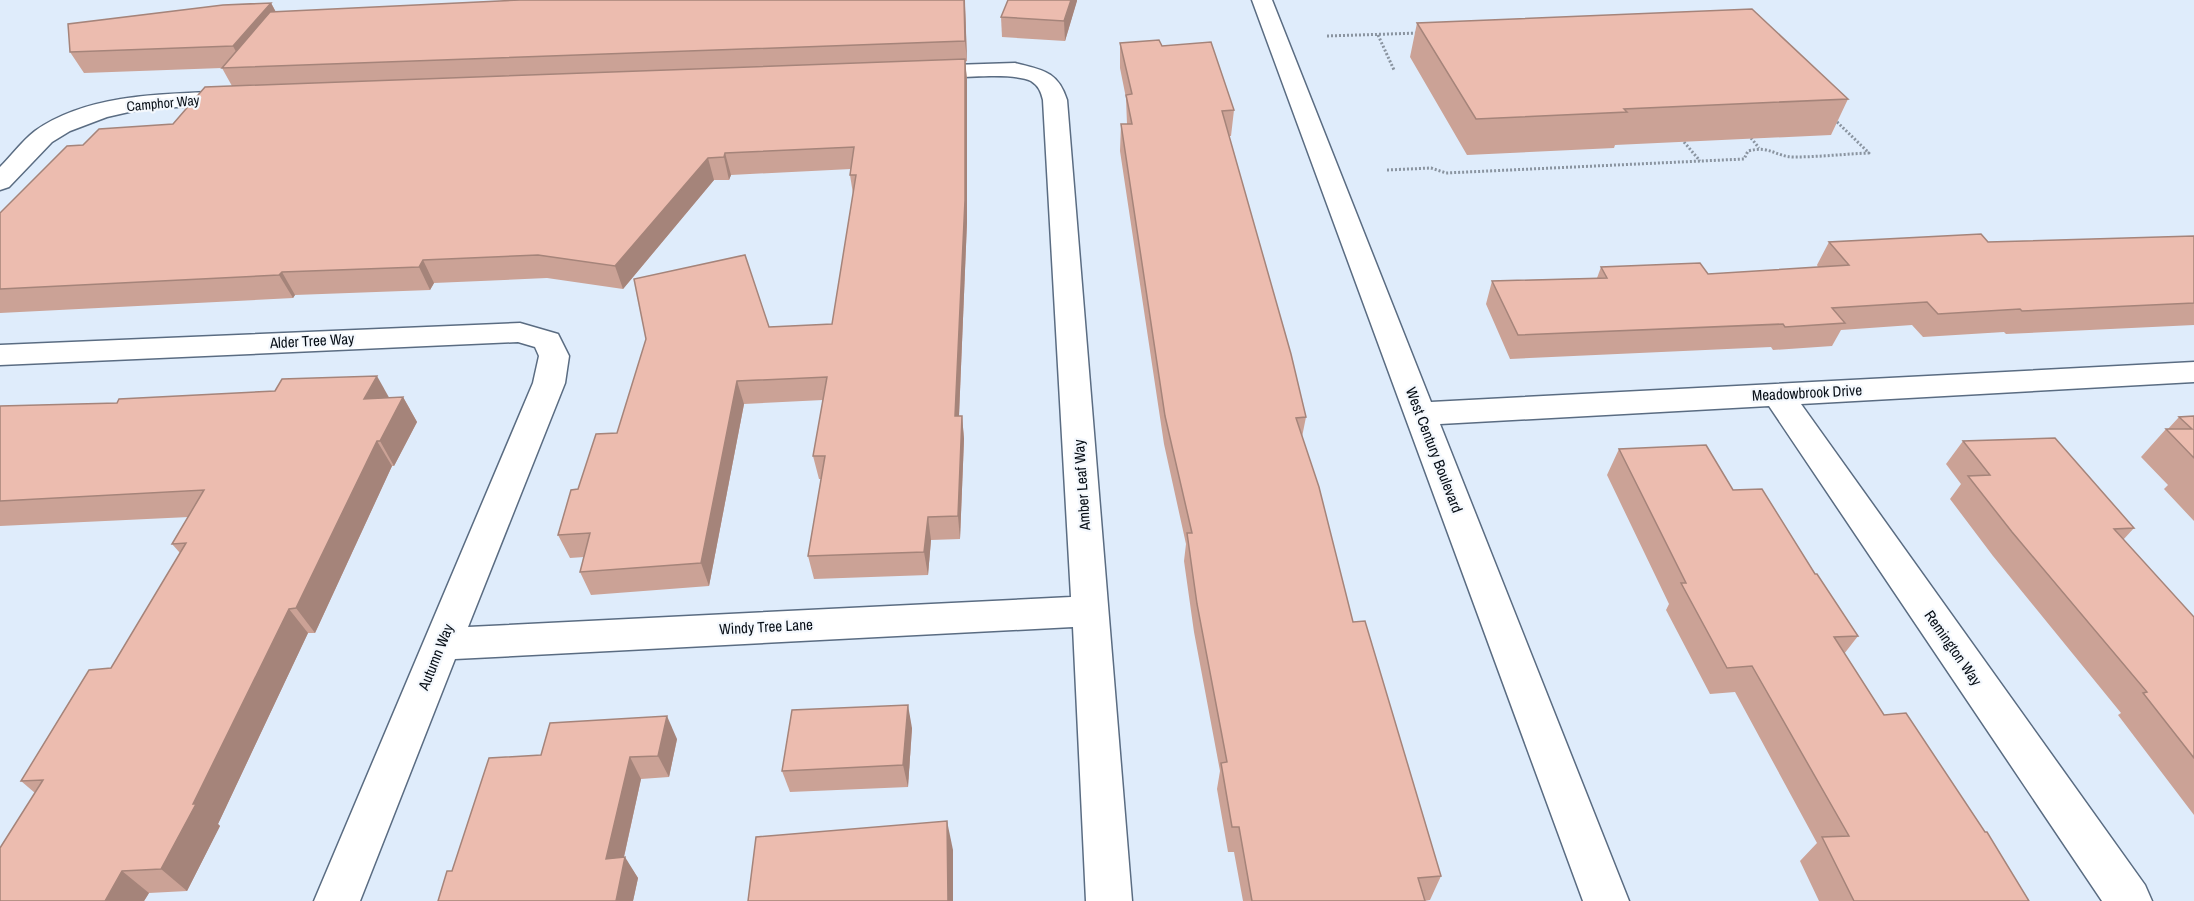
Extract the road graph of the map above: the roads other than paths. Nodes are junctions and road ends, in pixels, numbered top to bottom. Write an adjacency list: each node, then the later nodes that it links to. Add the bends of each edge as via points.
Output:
1 (1262, 0): 9 (street, West Century Boulevard)
2 (905, 73): 10 (street, Amber Leaf Way, via 1015,70 1038,76 1051,86)
3 (267, 97): 4 (street, Camphor Way, via 142,102 100,111 43,137)
4 (0, 182)
5 (0, 355): 8 (street, Alder Tree Way, via 520,332 547,341 554,356)
6 (2194, 372): 7 (street, Meadowbrook Drive)
7 (1777, 394): 9 (street, Meadowbrook Drive); 15 (street, Remington Way)
8 (537, 413): 11 (street, Autumn Way)
9 (1421, 414): 14 (street, West Century Boulevard)
10 (1091, 611): 11 (street, Windy Tree Lane); 13 (street, Amber Leaf Way)
11 (441, 644): 12 (street, Autumn Way)
12 (337, 901)
13 (1108, 901)
14 (1606, 901)
15 (2130, 901)

